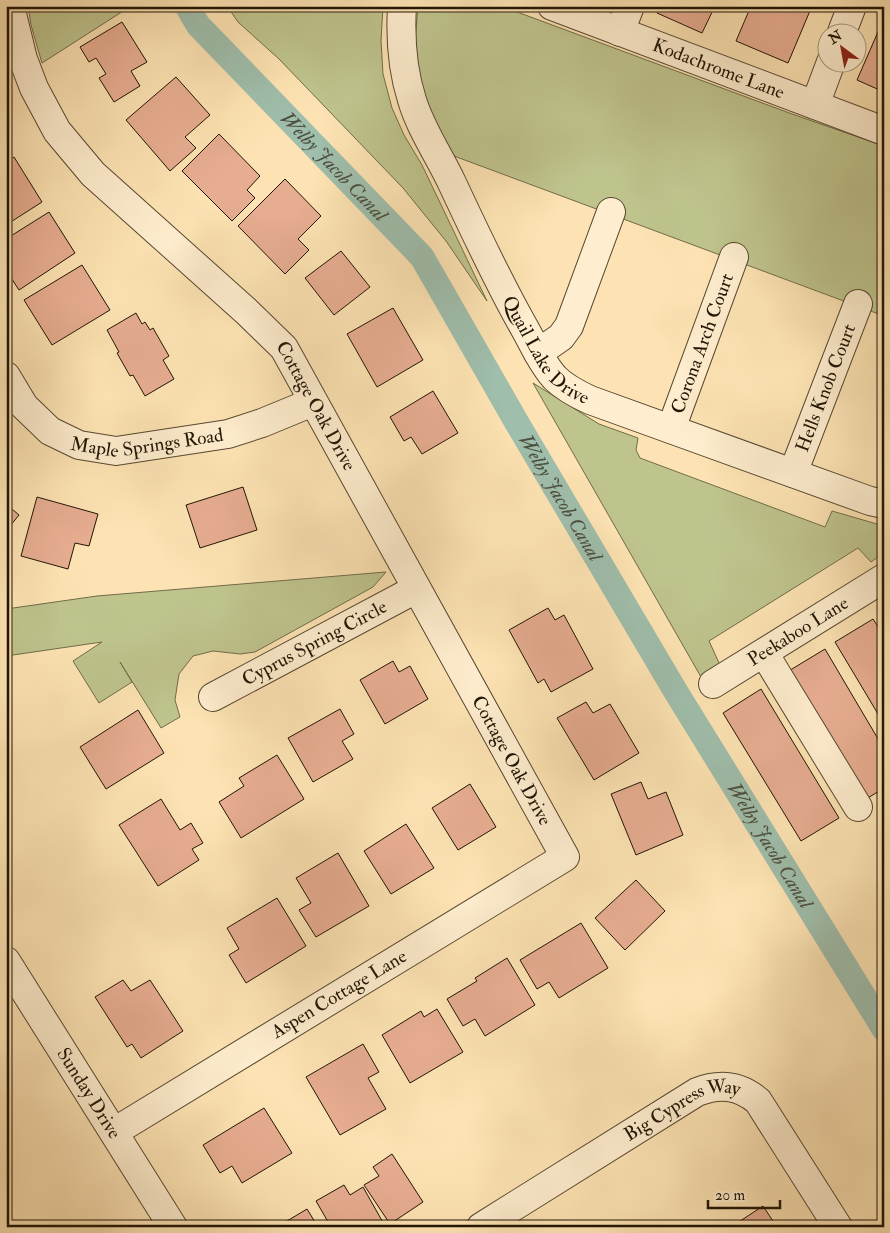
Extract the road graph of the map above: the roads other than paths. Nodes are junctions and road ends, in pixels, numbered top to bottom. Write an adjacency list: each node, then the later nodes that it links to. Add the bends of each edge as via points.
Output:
1 (10, 6): 16 (street, Cottage Oak Drive, via 23,59 57,131 93,174 284,348)
2 (402, 6): 14 (street, Quail Lake Drive, via 402,52 412,102 508,300)
3 (552, 6): 7 (street, Kodachrome Lane)
4 (630, 6): 7 (street)
5 (852, 6): 6 (street)
6 (846, 22)
7 (620, 32): 9 (street, Kodachrome Lane)
8 (827, 72): 9 (street)
9 (815, 105): 10 (street, Kodachrome Lane)
10 (884, 131)
11 (611, 212): 14 (street, via 569,326 561,337)
12 (734, 257): 17 (street, Corona Arch Court)
13 (858, 304): 18 (street, Hells Knob Court)
14 (538, 353): 17 (street, Quail Lake Drive, via 554,377 567,388 590,400)
15 (6, 376): 16 (street, Maple Springs Road, via 24,406 50,431 79,445 116,451 228,434 262,424)
16 (313, 402): 21 (street, Cottage Oak Drive)
17 (671, 429): 18 (street, Quail Lake Drive)
18 (792, 473): 19 (street, Quail Lake Drive)
19 (884, 504)
20 (881, 586): 22 (street, Peekaboo Lane)
21 (416, 589): 24 (street, Cyprus Spring Circle); 26 (street, Cottage Oak Drive)
22 (764, 653): 23 (street, Peekaboo Lane); 25 (street)
23 (713, 684)
24 (213, 697)
25 (858, 808)
26 (565, 857): 28 (street, Aspen Cottage Lane)
27 (6, 961): 28 (street, Sunday Drive)
28 (114, 1132): 29 (street, Sunday Drive)
29 (173, 1227)
30 (481, 1227): 31 (street, Big Cypress Way, via 697,1092 717,1085 739,1089 758,1101)
31 (838, 1227)

